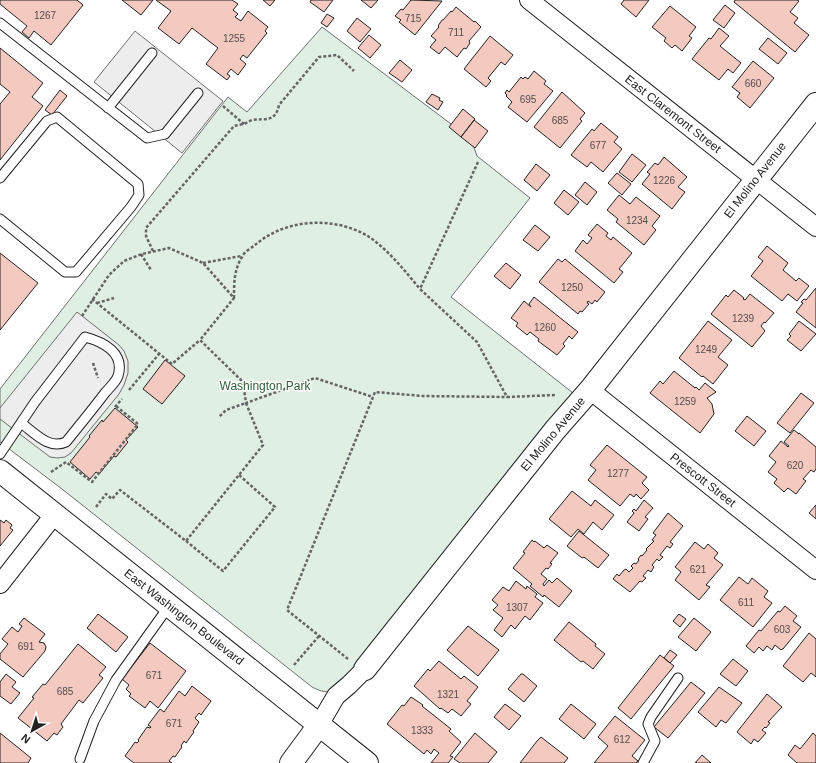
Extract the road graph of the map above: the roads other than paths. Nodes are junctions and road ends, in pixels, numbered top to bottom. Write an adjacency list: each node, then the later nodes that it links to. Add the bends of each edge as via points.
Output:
1 (529, 0): 8 (street, East Claremont Street)
2 (0, 23): 6 (lane)
3 (152, 53): 6 (lane)
4 (198, 93): 6 (lane, via 165,134 147,138)
5 (816, 104): 8 (street, El Molino Avenue)
6 (108, 108)
7 (0, 178): 9 (lane, via 47,121 57,117 138,184 139,195 76,272 65,272)
8 (756, 180): 10 (street, East Claremont Street); 11 (street, El Molino Avenue)
9 (0, 219)
10 (816, 227)
11 (590, 390): 16 (street, Prescott Street); 19 (street, El Molino Avenue)
12 (21, 423): 12 (lane, via 85,337 105,345 114,353 120,364 118,378 66,442 59,445 48,443); 13 (lane)
13 (0, 454)
14 (0, 471): 15 (street, East Washington Boulevard)
15 (54, 514): 17 (street); 18 (street, East Washington Boulevard)
16 (816, 570)
17 (0, 584)
18 (169, 606): 21 (street, East Washington Boulevard); 22 (lane, via 116,680 94,721)
19 (357, 664): 21 (street, El Molino Avenue, via 350,685 336,696)
20 (678, 678): 25 (lane, via 648,724 655,741)
21 (319, 725): 23 (street, El Molino Avenue); 24 (street, East Washington Boulevard)
22 (80, 759)
23 (292, 763)
24 (367, 763)
25 (643, 763)

